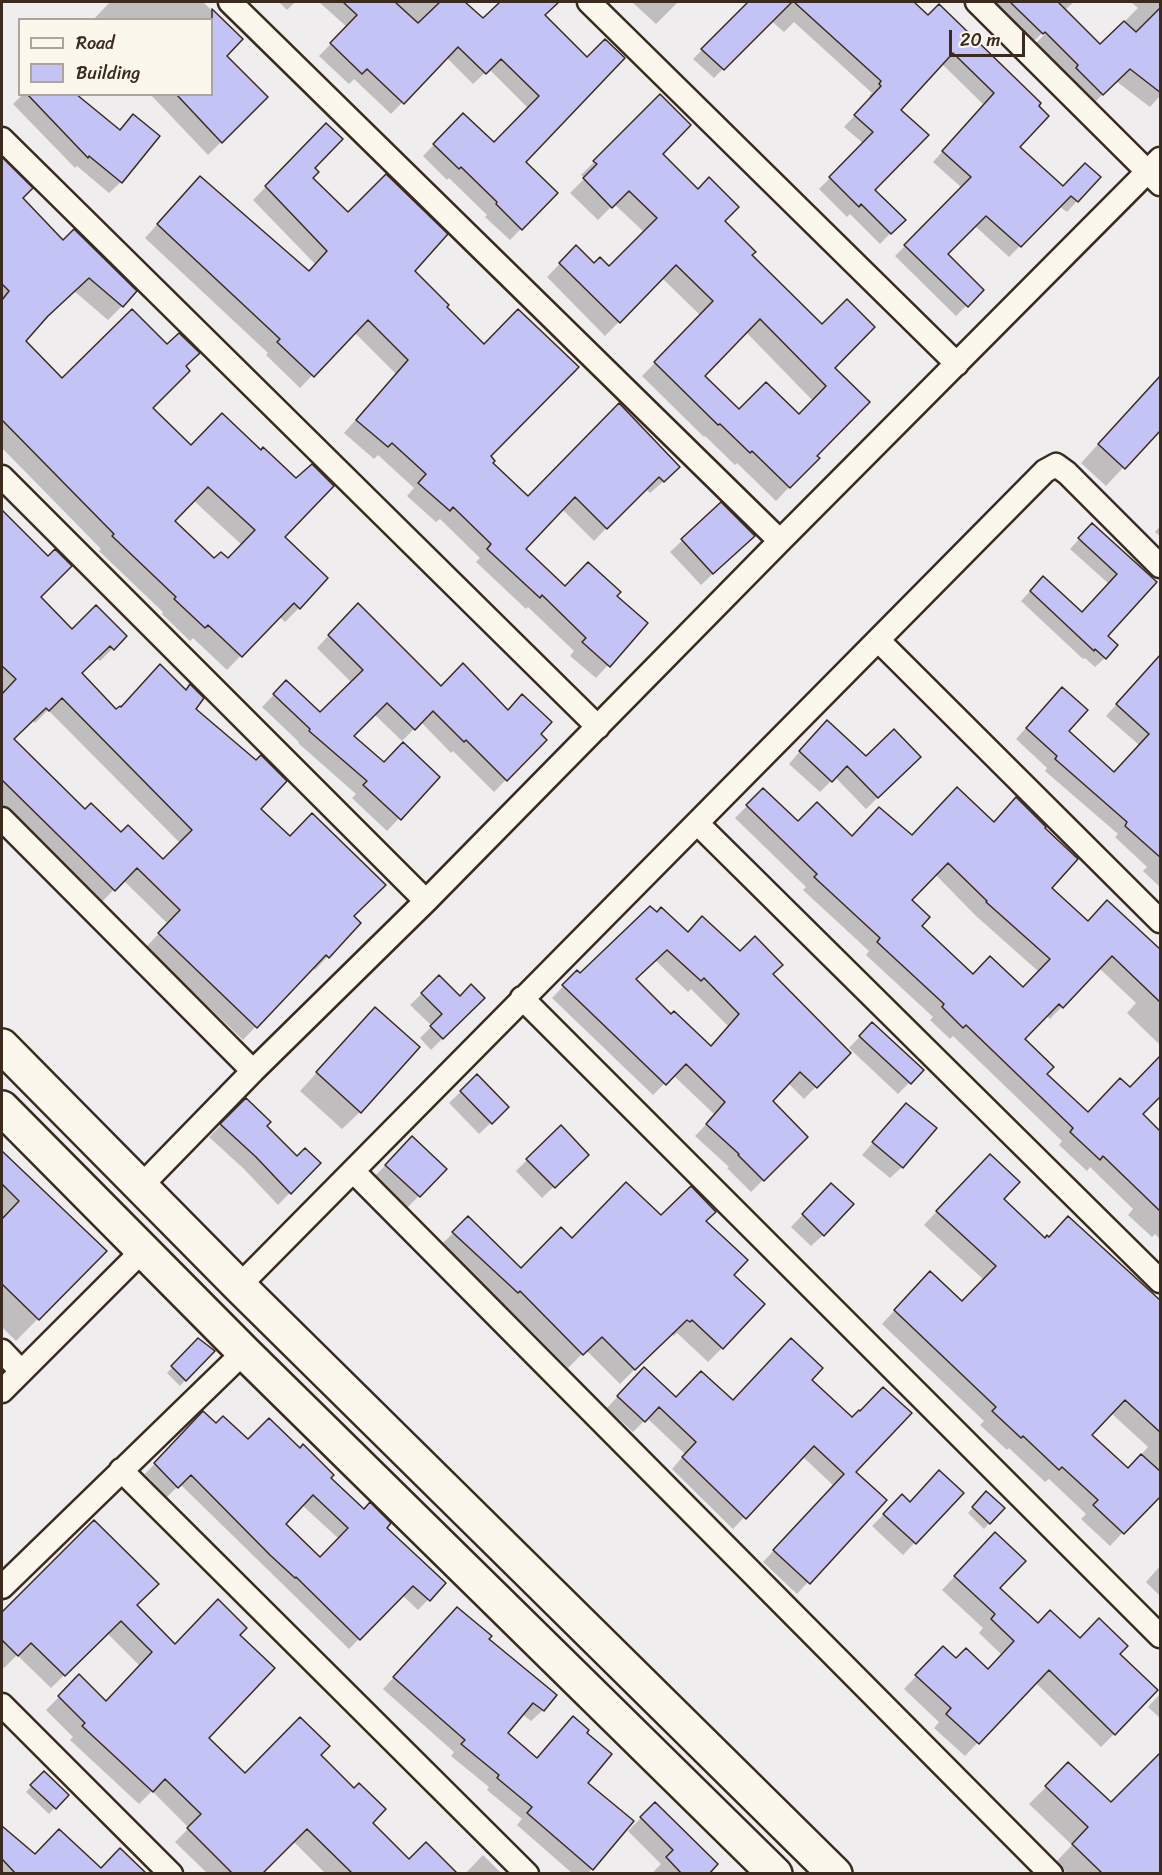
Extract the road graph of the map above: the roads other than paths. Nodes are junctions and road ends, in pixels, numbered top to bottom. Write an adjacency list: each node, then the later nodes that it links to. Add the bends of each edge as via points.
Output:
1 (230, 2): 8 (street)
2 (590, 2): 6 (street)
3 (976, 2): 5 (street)
4 (2, 139): 11 (street)
5 (1156, 172): 6 (street)
6 (957, 364): 8 (street)
7 (2, 477): 14 (street)
8 (780, 541): 11 (street)
9 (1161, 566): 10 (street, via 1056,465 1045,471)
10 (879, 640): 13 (street); 15 (street)
11 (598, 727): 14 (street)
12 (2, 819): 18 (street)
13 (697, 823): 16 (street); 23 (street)
14 (426, 901): 18 (street)
15 (1161, 921)
16 (522, 998): 20 (street); 33 (street)
17 (2, 1046): 21 (street)
18 (253, 1071): 21 (street)
19 (2, 1108): 22 (street)
20 (353, 1171): 24 (street); 39 (street)
21 (141, 1186): 24 (street)
22 (142, 1250): 26 (street); 28 (street)
23 (1161, 1281)
24 (239, 1286): 27 (street)
25 (2, 1350): 28 (street)
26 (244, 1352): 30 (street); 31 (street)
27 (316, 1362): 30 (street); 38 (street)
28 (21, 1371): 29 (street)
29 (2, 1390)
30 (285, 1393): 37 (street)
31 (121, 1470): 32 (street); 36 (street)
32 (2, 1587)
33 (1161, 1636)
34 (2, 1705): 35 (street)
35 (171, 1874)
36 (527, 1874)
37 (775, 1874)
38 (835, 1874)
39 (1051, 1874)

